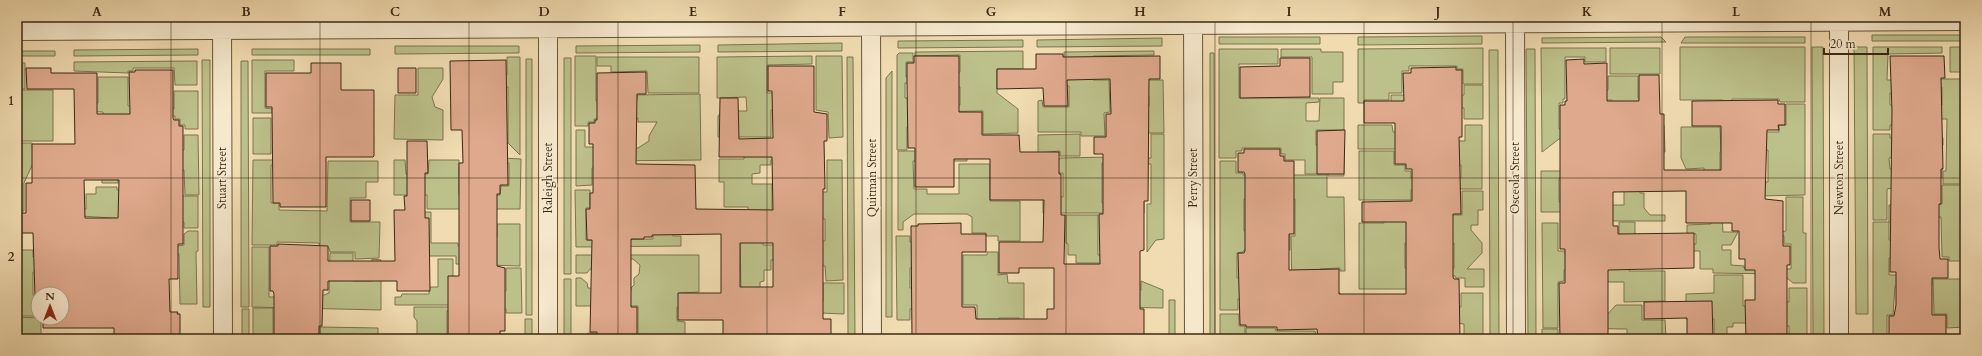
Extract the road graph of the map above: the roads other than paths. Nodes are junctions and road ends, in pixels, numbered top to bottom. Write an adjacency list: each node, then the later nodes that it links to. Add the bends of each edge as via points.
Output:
1 (1839, 19): 2 (street); 3 (street); 14 (street, Newton Street)
2 (1515, 20): 4 (street); 13 (street, Osceola Street)
3 (1965, 20)
4 (1193, 21): 5 (street); 12 (street, Perry Street)
5 (871, 22): 6 (street); 11 (street, Quitman Street)
6 (548, 23): 7 (street); 10 (street, Raleigh Street)
7 (222, 24): 8 (street); 9 (street, Stuart Street)
8 (17, 31)
9 (223, 339)
10 (548, 339)
11 (872, 339)
12 (1194, 339)
13 (1516, 339)
14 (1839, 339)

